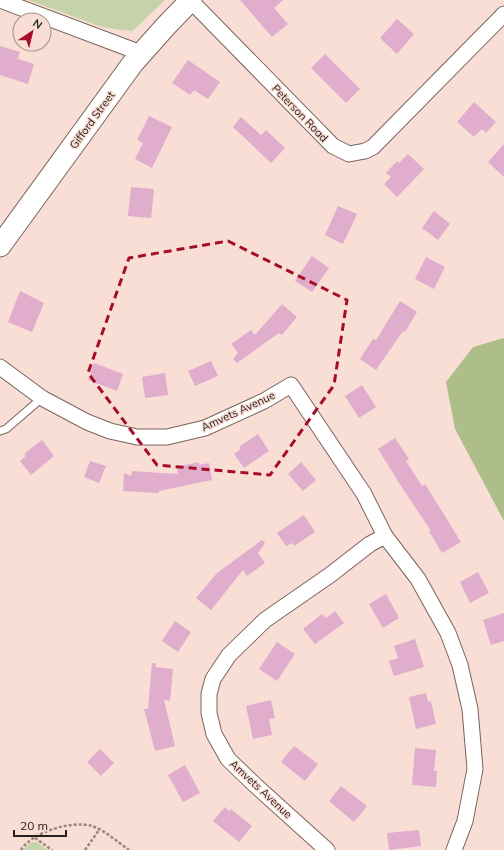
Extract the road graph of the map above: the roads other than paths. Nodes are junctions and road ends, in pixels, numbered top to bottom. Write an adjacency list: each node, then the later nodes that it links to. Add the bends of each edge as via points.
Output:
1 (0, 0): 4 (street)
2 (191, 0): 3 (street, Peterson Road, via 333,146 349,154 373,147); 4 (main road, Gifford Street)
3 (504, 14)
4 (141, 53): 5 (main road, Gifford Street)
5 (0, 246)
6 (0, 368): 7 (street, Amvets Avenue)
7 (42, 398): 8 (lane, via 6,429); 9 (street, Amvets Avenue, via 110,431 137,437 167,437 205,428 264,401 291,385 364,494)
8 (0, 431)
9 (385, 536): 10 (street, Amvets Avenue, via 370,544 265,620 229,655 213,679 209,694 209,713 214,734 228,759); 11 (street, Amvets Avenue, via 418,579 448,633 460,665 470,710 474,769 465,821)
10 (327, 850)
11 (454, 850)

